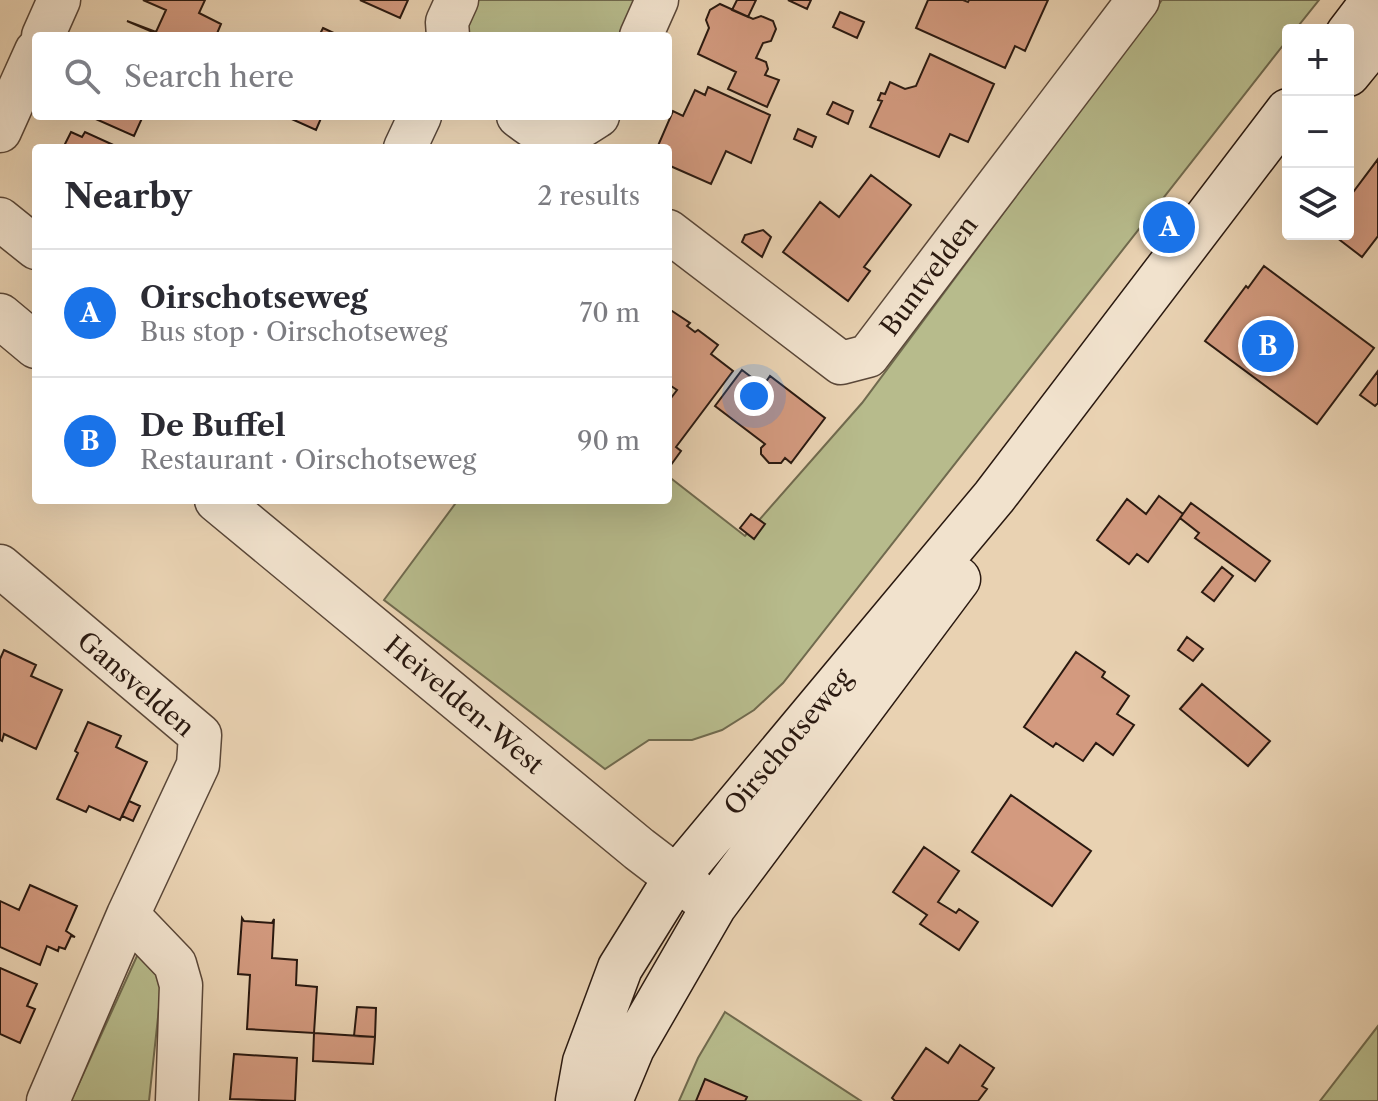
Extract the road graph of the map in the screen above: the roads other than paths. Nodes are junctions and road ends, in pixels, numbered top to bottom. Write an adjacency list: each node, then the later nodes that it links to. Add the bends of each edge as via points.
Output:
1 (59, 0): 7 (street)
2 (457, 0): 8 (street)
3 (657, 0): 9 (street)
4 (1138, 0): 21 (street, Buntvelden, via 868,356 841,363)
5 (1374, 0): 6 (main road)
6 (1354, 26)
7 (45, 32)
8 (448, 32)
9 (643, 32)
10 (1378, 37): 12 (main road)
11 (32, 60): 16 (street)
12 (1354, 67)
13 (1282, 119): 27 (main road, Oirschotseweg, via 994,497)
14 (418, 120): 18 (street)
15 (523, 120): 17 (street, via 541,134)
16 (0, 131)
17 (580, 133)
18 (407, 144)
19 (1282, 157): 28 (main road, Oirschotseweg, via 1122,358)
20 (0, 219): 22 (street)
21 (672, 234)
22 (32, 245)
23 (0, 316): 24 (main road)
24 (32, 343)
25 (222, 504): 27 (main road, Heivelden-West)
26 (0, 566): 29 (street, Gansvelden, via 200,735 198,765)
27 (676, 878): 28 (main road, Heivelden-West); 32 (main road, Oirschotseweg, via 620,968 585,1062)
28 (714, 906): 33 (main road, Oirschotseweg, via 632,1048)
29 (128, 915): 30 (street, Gansvelden); 31 (street, via 175,964 181,985)
30 (48, 1101)
31 (177, 1101)
32 (578, 1101)
33 (610, 1101)

